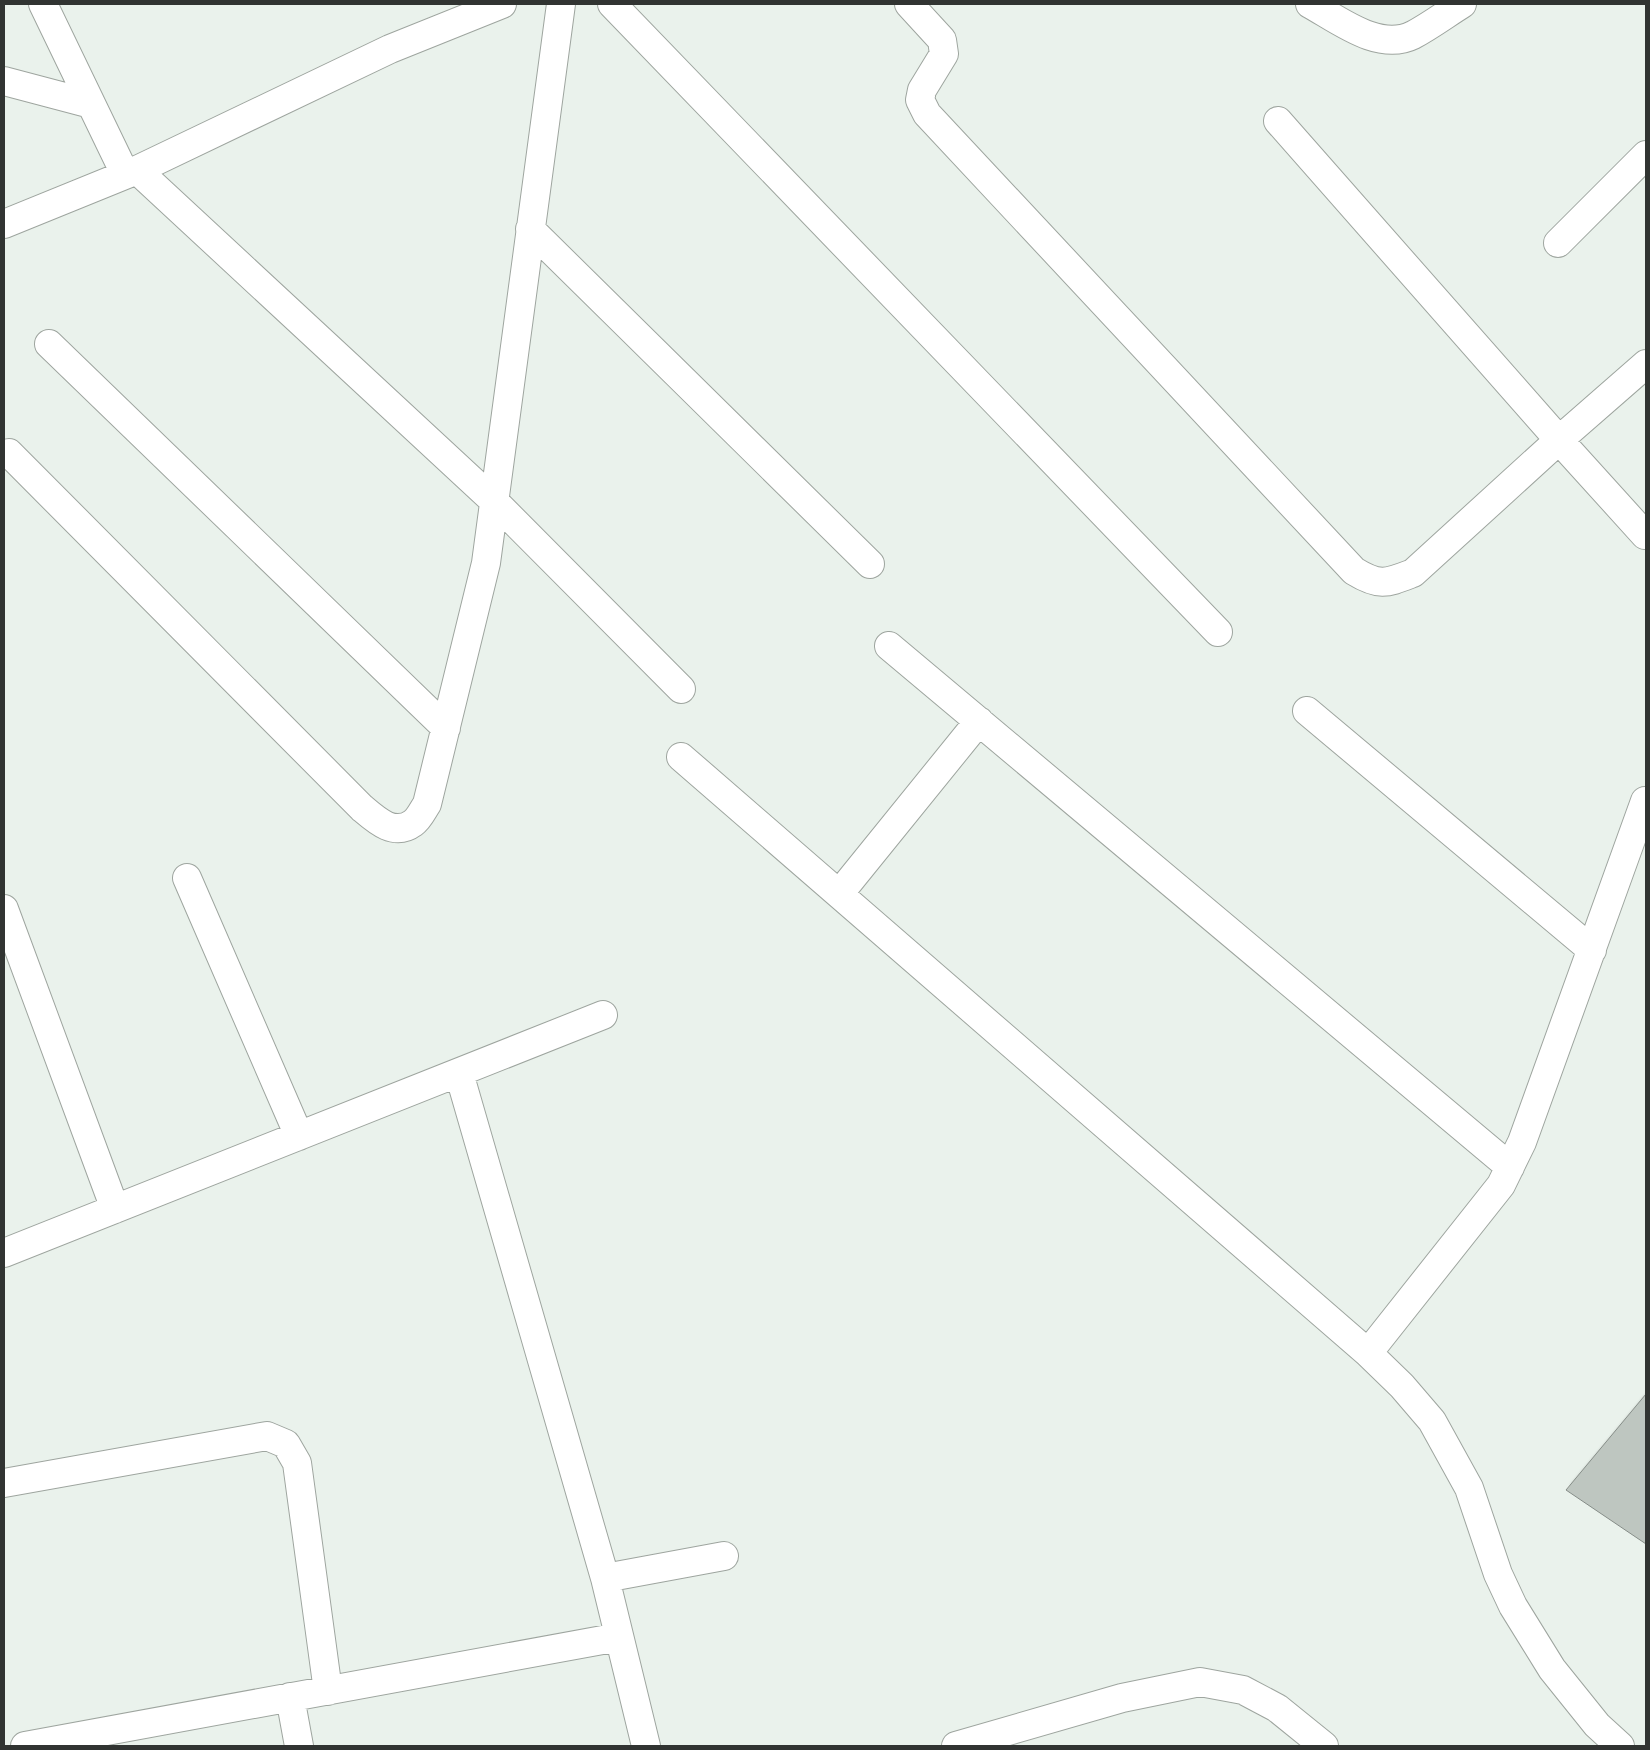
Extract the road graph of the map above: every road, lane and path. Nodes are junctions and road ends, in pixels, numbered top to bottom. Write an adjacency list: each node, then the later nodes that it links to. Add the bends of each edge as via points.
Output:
1 (43, 4): 9 (street)
2 (502, 4): 12 (street, via 390,50)
3 (561, 4): 14 (street)
4 (612, 4): 23 (street)
5 (909, 4): 18 (street, via 942,40 944,54 922,90 920,100 927,114 1354,571 1369,580 1387,583 1413,573)
6 (1310, 4): 7 (street, via 1367,36 1387,40 1411,36)
7 (1462, 4)
8 (4, 81): 9 (street)
9 (91, 104): 12 (street)
10 (1278, 121): 18 (street)
11 (1646, 155): 15 (street)
12 (131, 172): 13 (street); 20 (street)
13 (4, 224)
14 (530, 229): 20 (street); 22 (street)
15 (1558, 243)
16 (49, 344): 28 (street)
17 (1646, 364): 18 (street)
18 (1559, 440): 21 (street)
19 (9, 453): 28 (street, via 381,824 398,829 414,823 427,804)
20 (494, 501): 25 (street); 28 (street, via 486,563)
21 (1646, 535)
22 (870, 564)
23 (1218, 632)
24 (889, 646): 27 (street)
25 (681, 689)
26 (1308, 710): 34 (street)
27 (978, 721): 32 (street); 38 (street)
28 (446, 728)
29 (680, 757): 32 (street)
30 (1645, 801): 34 (street)
31 (187, 878): 37 (street)
32 (839, 894): 41 (street)
33 (4, 909): 39 (street)
34 (1592, 950): 38 (street)
35 (603, 1015): 36 (street)
36 (459, 1073): 37 (street); 44 (street)
37 (299, 1136): 39 (street)
38 (1510, 1167): 41 (street, via 1501,1185)
39 (115, 1209): 40 (street)
40 (4, 1253)
41 (1368, 1353): 53 (street, via 1432,1421 1468,1488 1498,1574 1513,1606 1552,1669 1597,1725)
42 (4, 1483): 46 (street, via 267,1436 286,1444 297,1463)
43 (724, 1556): 44 (street)
44 (605, 1578): 45 (street)
45 (619, 1636): 46 (street); 50 (street)
46 (328, 1691): 47 (street)
47 (290, 1697): 48 (street); 49 (street)
48 (25, 1746)
49 (299, 1746)
50 (646, 1746)
51 (956, 1746): 52 (street, via 1122,1698 1200,1682 1243,1690 1277,1708)
52 (1324, 1746)
53 (1620, 1746)

